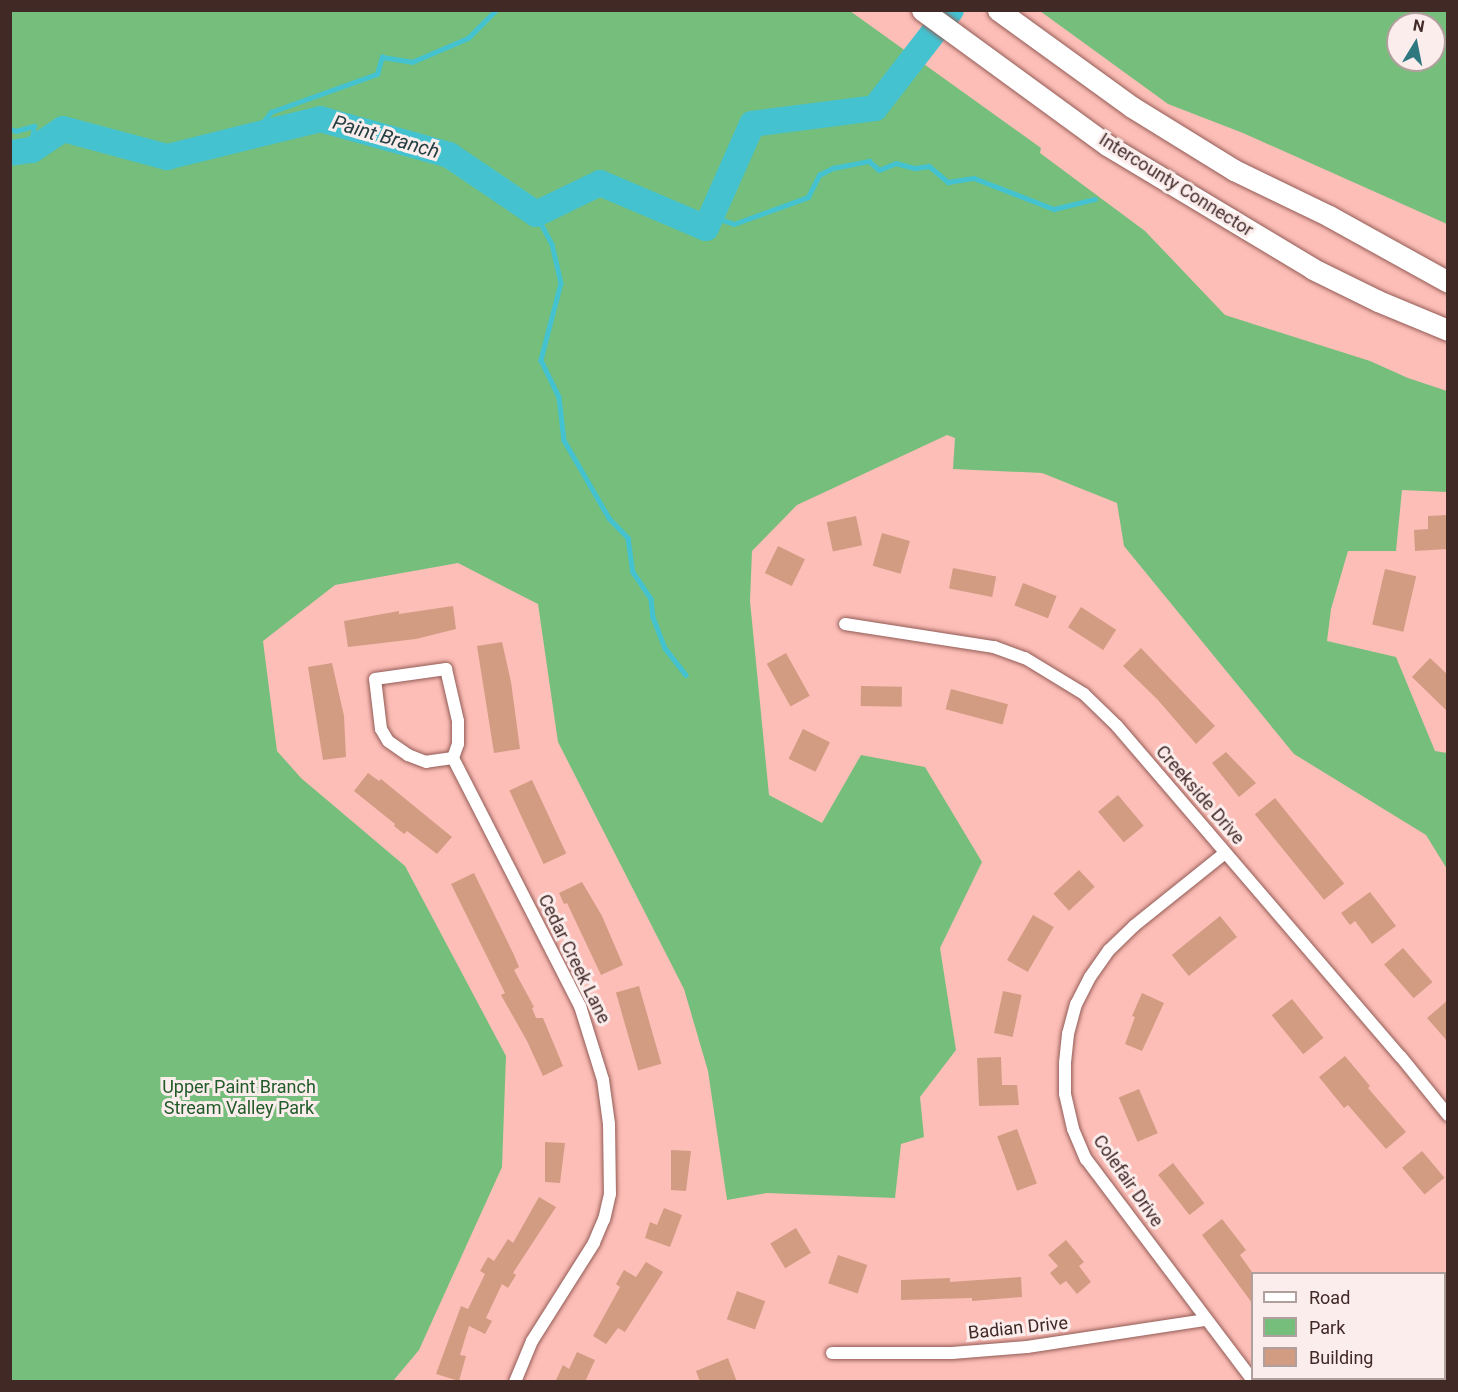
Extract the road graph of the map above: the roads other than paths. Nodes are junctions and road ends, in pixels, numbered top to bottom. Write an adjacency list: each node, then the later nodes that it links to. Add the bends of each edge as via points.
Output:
1 (922, 10): 4 (highway, Intercounty Connector, via 1107,145 1313,269)
2 (998, 10): 3 (highway, via 1132,107 1234,170 1329,216)
3 (1448, 282)
4 (1448, 330)
5 (845, 624): 7 (street, Creekside Drive, via 994,647 1025,658 1084,694 1117,726)
6 (453, 758): 6 (street, via 426,762 388,741 381,729 375,679 446,669 458,721 458,744); 12 (street, Cedar Creek Lane, via 580,1006 601,1070 609,1124 610,1194 604,1219 594,1242 532,1341)
7 (1226, 853): 8 (street, Creekside Drive); 9 (street, Colefair Drive, via 1109,950 1076,1004 1065,1063 1065,1094 1073,1130 1086,1159)
8 (1448, 1115)
9 (1206, 1320): 10 (street, Badian Drive, via 1028,1347 952,1353); 11 (street, Colefair Drive)
10 (832, 1353)
11 (1251, 1378)
12 (515, 1382)

